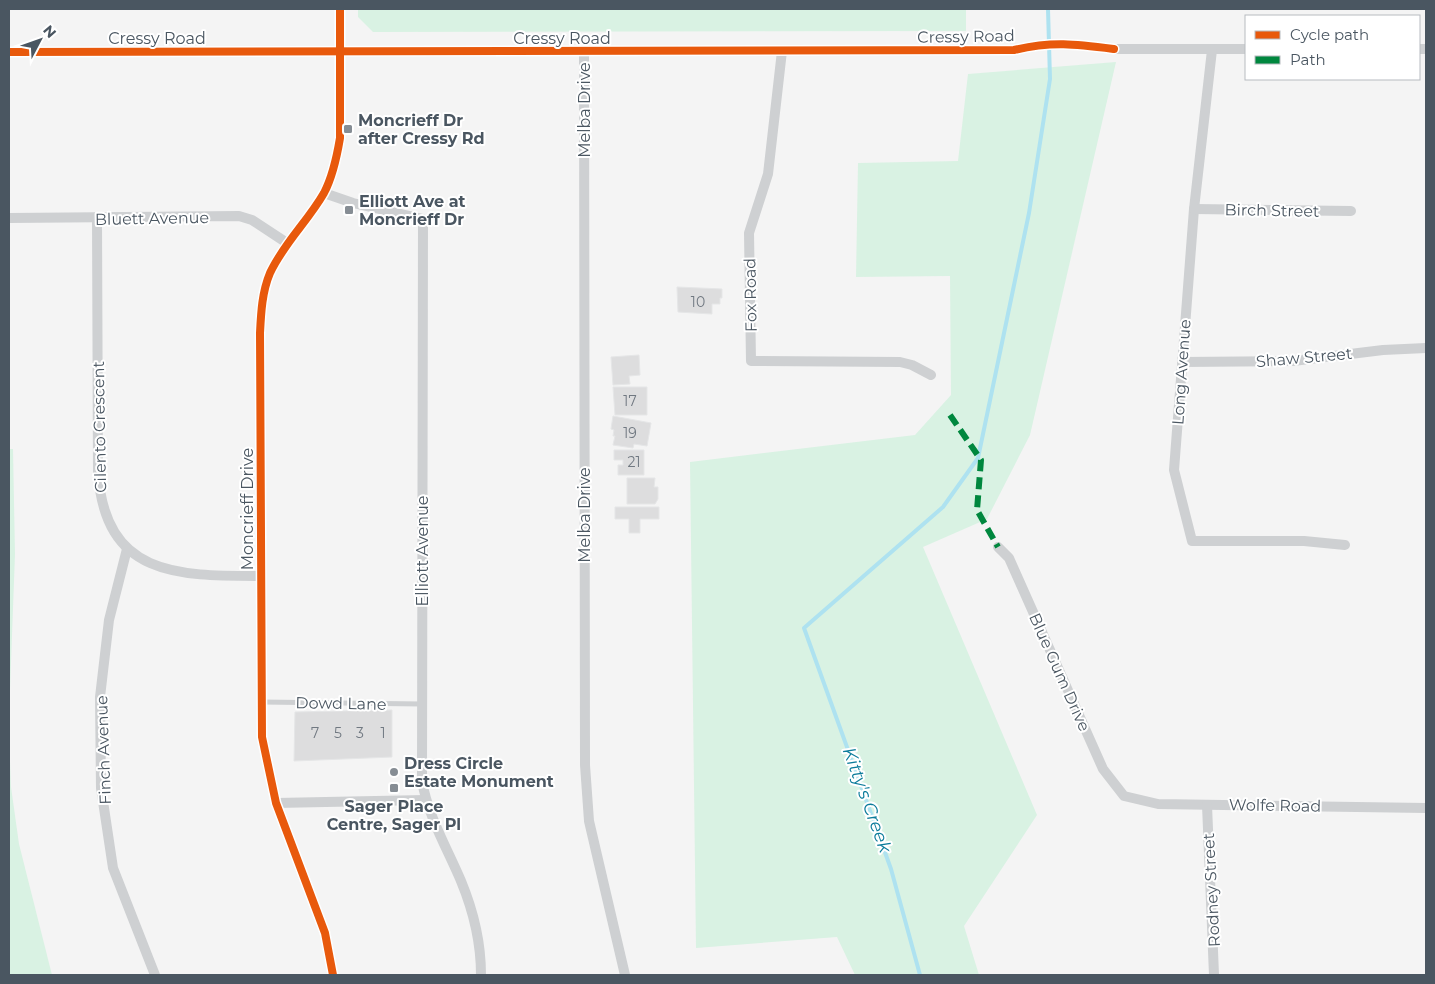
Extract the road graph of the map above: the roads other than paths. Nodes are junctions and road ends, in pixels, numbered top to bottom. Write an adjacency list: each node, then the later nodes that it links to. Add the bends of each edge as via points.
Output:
1 (340, 9): 9 (street, Moncrieff Drive)
2 (1114, 49): 4 (street)
3 (1014, 50): 7 (street, Cressy Road)
4 (1212, 50): 5 (street); 11 (street, Long Avenue)
5 (1245, 50)
6 (584, 51): 7 (street, Cressy Road); 9 (street, Cressy Road); 33 (street, Melba Drive, via 586,785 595,848)
7 (782, 51): 18 (street, Fox Road, via 768,174 749,233 751,361 900,362 912,364)
8 (9, 52): 9 (street, Cressy Road)
9 (340, 52): 10 (street, Moncrieff Drive, via 340,138 335,164)
10 (324, 192): 15 (street, Moncrieff Drive); 24 (street, Elliott Avenue, via 353,203 423,219)
11 (1194, 209): 12 (street, Birch Street); 17 (street, Long Avenue)
12 (1351, 211)
13 (9, 218): 14 (street, Bluett Avenue)
14 (98, 219): 15 (street, Bluett Avenue, via 240,216 252,220); 21 (street, Cilento Crescent, via 100,497 107,520)
15 (287, 243): 22 (street, Moncrieff Drive, via 270,274 262,304)
16 (1426, 348): 17 (street, Shaw Street, via 1293,361)
17 (1182, 362): 19 (street, Long Avenue, via 1174,470 1192,541)
18 (931, 375)
19 (1344, 544)
20 (998, 547): 25 (street, Blue Gum Drive, via 1009,558 1103,769)
21 (127, 549): 22 (street, Cilento Crescent, via 153,565 178,573); 30 (street, Finch Avenue, via 109,620 100,697 101,788 113,868)
22 (260, 576): 23 (street, Moncrieff Drive)
23 (260, 702): 24 (lane, Dowd Lane); 27 (street, Moncrieff Drive, via 265,755)
24 (422, 704): 26 (street, Elliott Avenue)
25 (1124, 796): 28 (street, Wolfe Road, via 1158,804)
26 (425, 800): 27 (street); 32 (street, Elliott Avenue, via 462,883 474,922)
27 (276, 803): 31 (street, Moncrieff Drive, via 325,933)
28 (1207, 804): 29 (street, Wolfe Road); 34 (street, Rodney Street)
29 (1426, 808)
30 (155, 975)
31 (333, 975)
32 (481, 975)
33 (625, 975)
34 (1214, 975)

